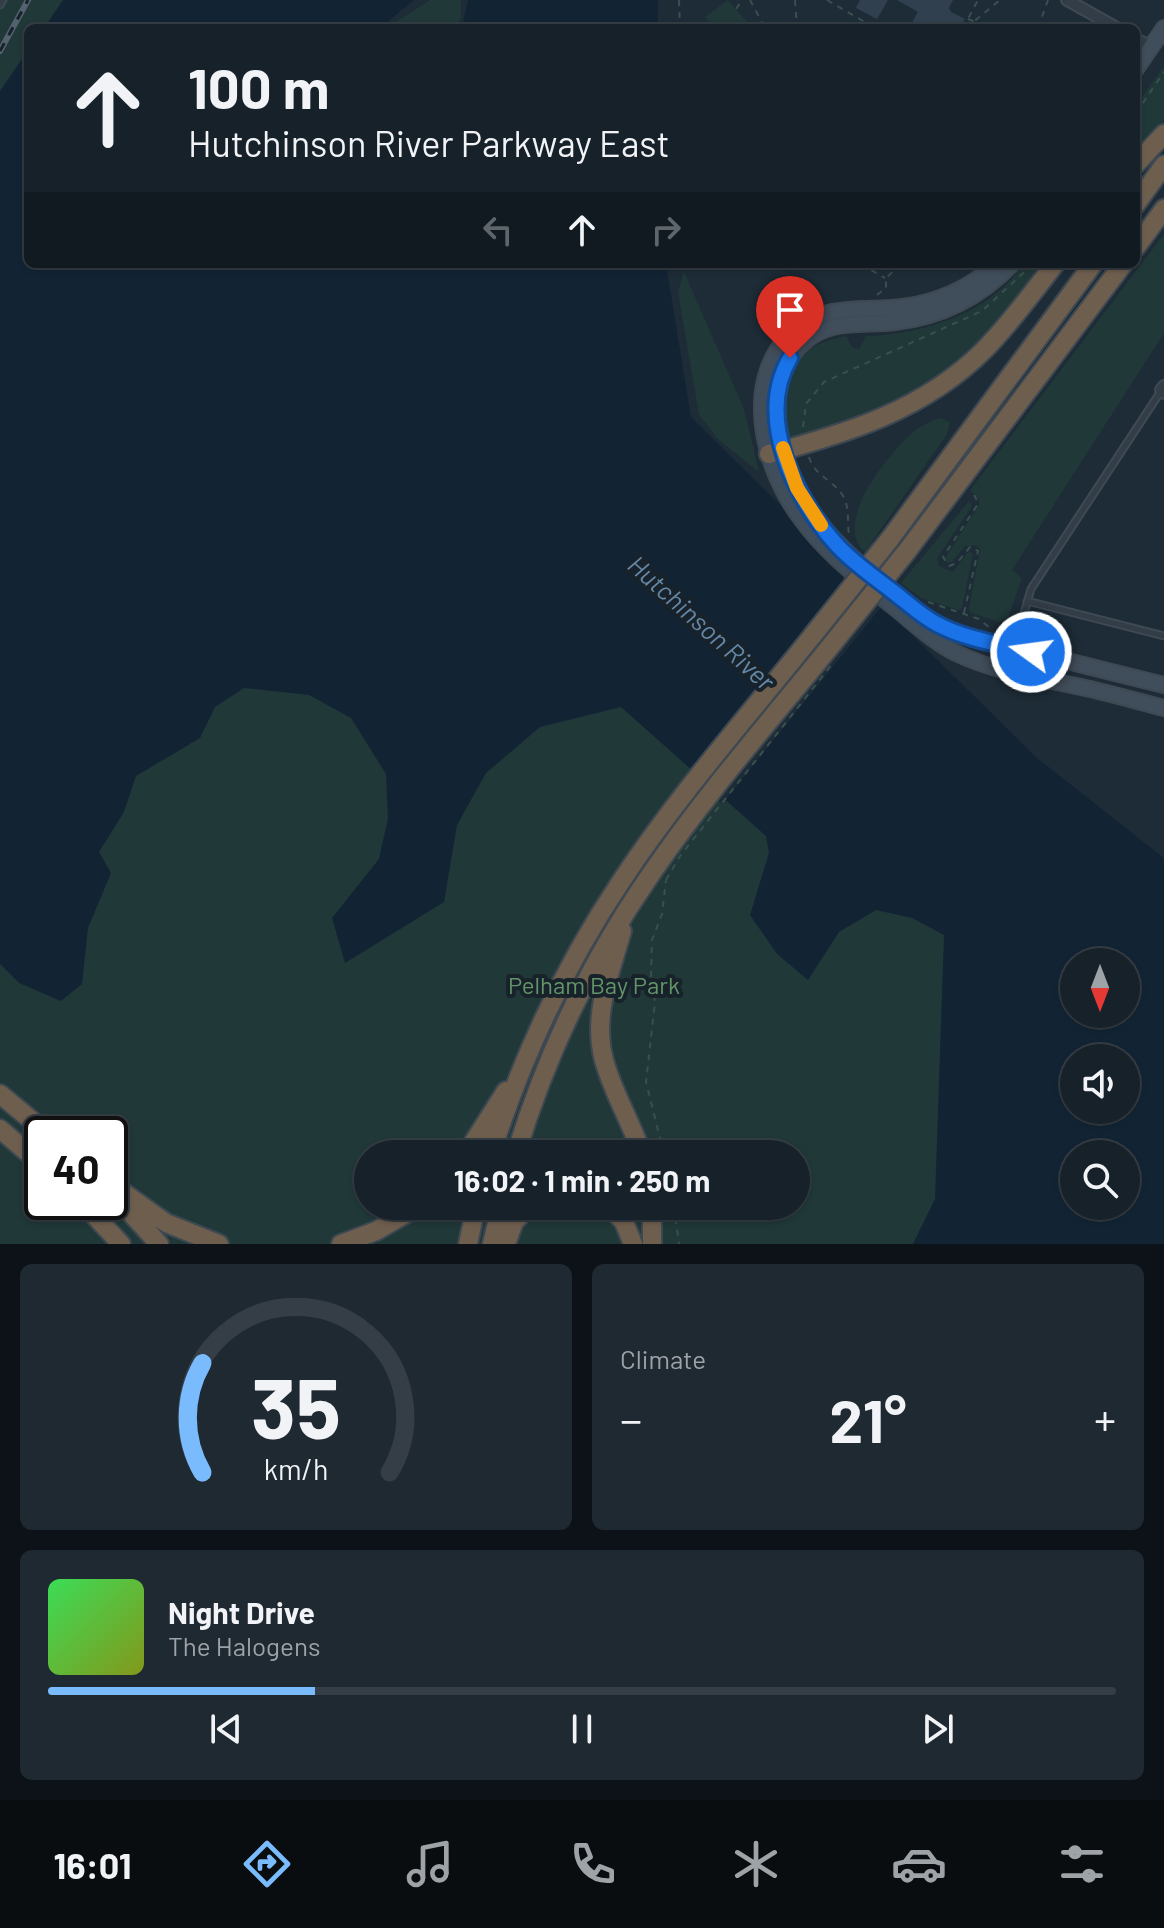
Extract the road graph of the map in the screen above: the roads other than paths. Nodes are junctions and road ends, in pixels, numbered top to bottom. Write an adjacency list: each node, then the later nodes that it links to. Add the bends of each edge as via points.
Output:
1 (1067, 0): 2 (street)
2 (1110, 24)
3 (1164, 28): 5 (street)
4 (1140, 41): 5 (street)
5 (1151, 47): 6 (street)
6 (1140, 63)
7 (1164, 134): 8 (highway)
8 (1140, 160)
9 (1164, 165): 10 (highway)
10 (1140, 198)
11 (1164, 209): 12 (highway)
12 (1140, 242)
13 (990, 268): 19 (street, via 939,298 905,307 841,309 796,329 779,348 763,391 763,421)
14 (1007, 268): 19 (street, via 978,293 939,313 897,322 839,324 807,339 780,380)
15 (1052, 268): 19 (highway, via 994,339 944,384 878,421)
16 (1090, 268): 29 (highway, bridge, via 890,539 637,858 578,951)
17 (1120, 268): 28 (highway, bridge, via 660,875)
18 (1163, 390): 21 (lane)
19 (776, 452): 20 (street, via 829,536)
20 (877, 586): 22 (street); 27 (street, via 932,638 961,655)
21 (1027, 601): 23 (lane); 24 (lane)
22 (928, 619): 23 (lane, via 998,640); 25 (street, via 962,634)
23 (1020, 627): 25 (lane, via 1030,647)
24 (1164, 636)
25 (1108, 672): 26 (street)
26 (1164, 685)
27 (1164, 708)
28 (630, 906): 35 (highway, via 566,1024); 36 (highway, via 604,991 600,1028 606,1066)
29 (521, 1069): 33 (highway); 34 (highway)
30 (0, 1094): 31 (highway)
31 (26, 1116)
32 (0, 1129): 37 (highway)
33 (475, 1140)
34 (496, 1140)
35 (521, 1140)
36 (636, 1140)
37 (24, 1150)
38 (128, 1196): 49 (highway, via 166,1223)
39 (128, 1210): 48 (highway)
40 (99, 1220): 47 (highway)
41 (395, 1220): 50 (highway)
42 (473, 1220): 51 (highway)
43 (498, 1220): 52 (highway)
44 (516, 1220): 53 (highway)
45 (622, 1220): 54 (highway)
46 (652, 1220): 55 (highway)
47 (121, 1244)
48 (159, 1244)
49 (219, 1244)
50 (341, 1244)
51 (468, 1244)
52 (492, 1244)
53 (506, 1244)
54 (633, 1244)
55 (652, 1244)

